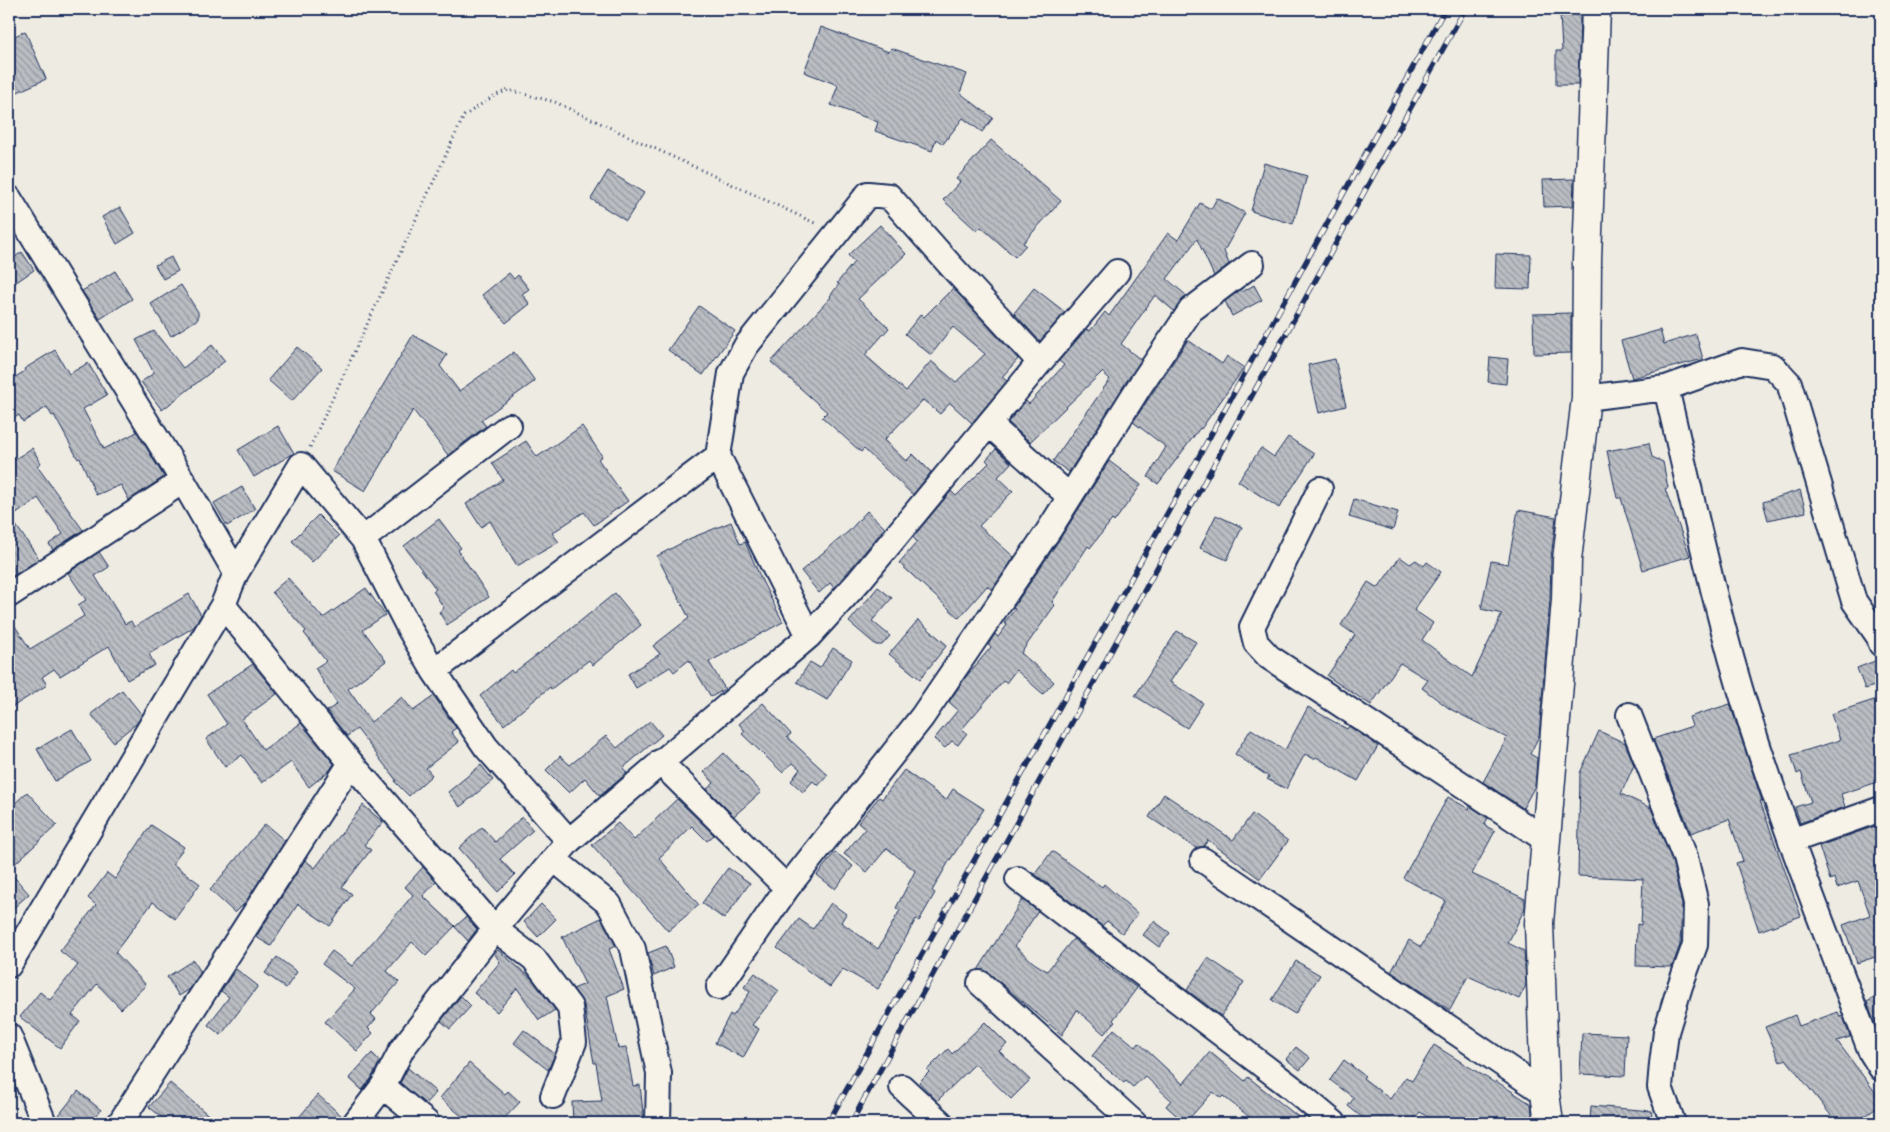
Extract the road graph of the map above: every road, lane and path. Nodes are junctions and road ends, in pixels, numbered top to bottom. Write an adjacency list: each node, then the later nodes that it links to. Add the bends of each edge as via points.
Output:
1 (1596, 9): 8 (street, via 1587,260)
2 (9, 198): 13 (street)
3 (837, 233): 6 (street, via 868,194 889,196); 11 (street, via 746,346 731,373); 12 (path, via 555,102 508,90 464,116)
4 (1252, 264): 15 (street, via 1191,310)
5 (1118, 272): 6 (street)
6 (1040, 362): 9 (street)
7 (1666, 388): 8 (street); 21 (street, via 1742,361 1773,366 1789,383 1854,601); 29 (street, via 1714,596 1749,718)
8 (1586, 398): 27 (street, via 1567,560)
9 (989, 424): 15 (street); 20 (street, via 859,581)
10 (509, 426): 16 (street)
11 (718, 456): 20 (street); 22 (street)
12 (301, 465): 16 (street); 17 (street)
13 (183, 481): 17 (street); 18 (street)
14 (1320, 488): 27 (street, via 1252,627 1256,643 1269,657)
15 (1069, 496): 33 (street, via 922,717)
16 (363, 539): 22 (street)
17 (236, 573): 19 (street)
18 (9, 595)
19 (223, 605): 25 (street); 35 (street)
20 (809, 636): 24 (street)
21 (1880, 639)
22 (434, 671): 28 (street, via 486,747)
23 (1628, 715): 53 (street, via 1685,857 1696,904 1695,945 1666,1032 1662,1064 1660,1087)
24 (660, 762): 28 (street); 33 (street)
25 (350, 763): 34 (street); 45 (street)
26 (1881, 809): 29 (street)
27 (1546, 840): 42 (street, via 1539,923)
28 (569, 841): 30 (street)
29 (1791, 841): 39 (street, via 1871,1052)
30 (555, 860): 34 (street); 48 (street, via 609,904 633,949 659,1073)
31 (1203, 860): 42 (street)
32 (1018, 879): 51 (street)
33 (787, 888): 37 (street)
34 (495, 929): 40 (street, via 402,1049); 43 (street, via 534,959 570,1006 574,1042)
35 (9, 965)
36 (980, 983): 50 (street)
37 (719, 987)
38 (9, 1036): 44 (street)
39 (1881, 1068)
40 (383, 1086): 46 (street); 47 (street)
41 (902, 1087): 49 (street)
42 (1545, 1093): 52 (street)
43 (553, 1096)
44 (44, 1123)
45 (120, 1123)
46 (355, 1123)
47 (427, 1123)
48 (658, 1123)
49 (941, 1123)
50 (1134, 1123)
51 (1334, 1123)
52 (1549, 1123)
53 (1673, 1123)

